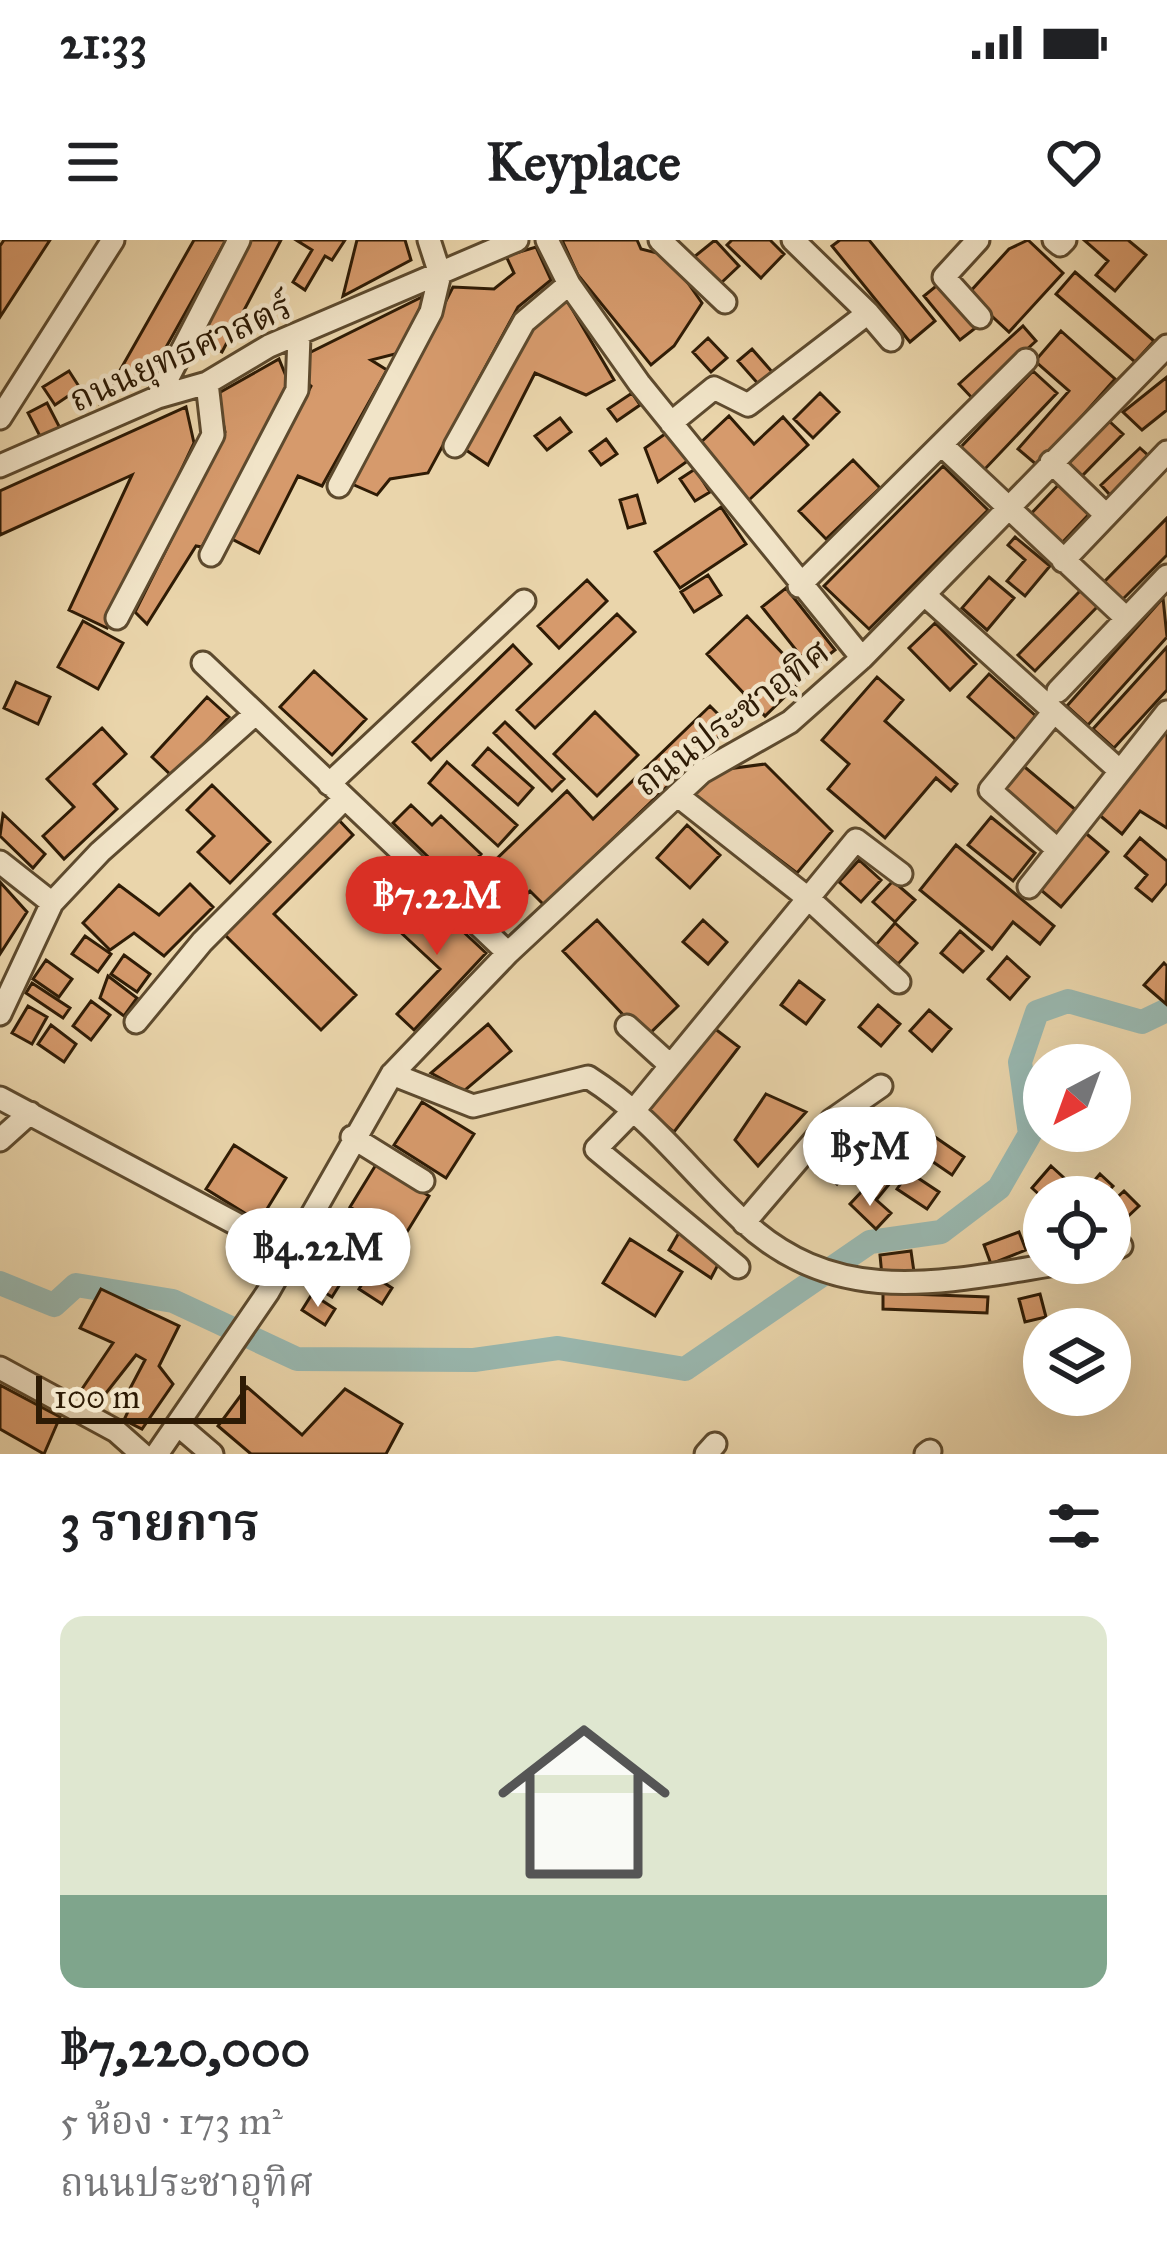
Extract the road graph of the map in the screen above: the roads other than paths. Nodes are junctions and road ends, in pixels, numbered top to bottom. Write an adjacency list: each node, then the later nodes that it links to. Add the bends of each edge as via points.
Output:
1 (113, 240): 22 (street)
2 (239, 240): 21 (street)
3 (429, 240): 11 (street)
4 (517, 240): 11 (street, ถนนยุทธศาสตร์)
5 (547, 240): 12 (street)
6 (660, 240): 13 (street)
7 (794, 240): 14 (street)
8 (977, 240): 15 (street, via 944,277)
9 (1054, 240): 10 (street)
10 (1065, 240)
11 (440, 274): 16 (street, ถนนยุทธศาสตร์); 29 (street, via 431,312)
12 (569, 284): 23 (street); 24 (street, via 524,322)
13 (725, 302)
14 (868, 313): 17 (street); 23 (street, via 748,406 713,388)
15 (980, 317)
16 (299, 335): 20 (street, ถนนยุทธศาสตร์); 32 (street, via 297,390)
17 (891, 340)
18 (1167, 346): 27 (street, ถนนประชาอุทิศ)
19 (1026, 360): 25 (street)
20 (207, 383): 21 (street, ถนนยุทธศาสตร์); 38 (street, via 213,436)
21 (158, 397): 28 (street, ถนนยุทธศาสตร์)
22 (0, 418)
23 (671, 423): 35 (street)
24 (455, 446)
25 (943, 446): 30 (street); 35 (street)
26 (1167, 452): 31 (street)
27 (1051, 462): 30 (street, ถนนประชาอุทิศ); 31 (street)
28 (0, 466)
29 (339, 486)
30 (1008, 510): 33 (street); 36 (street, ถนนประชาอุทิศ)
31 (1106, 515): 33 (street)
32 (211, 555)
33 (1063, 561): 39 (street)
34 (1167, 576): 39 (street)
35 (799, 586): 40 (street)
36 (926, 596): 40 (street, ถนนประชาอุทิศ); 42 (street)
37 (524, 601): 46 (street)
38 (117, 617)
39 (1126, 618): 42 (street)
40 (862, 658): 47 (street, ถนนประชาอุทิศ, via 790,722 724,756)
41 (203, 663): 44 (street)
42 (1055, 702): 45 (street); 48 (street, via 990,790)
43 (1167, 712): 45 (street)
44 (255, 714): 46 (street); 53 (street)
45 (1120, 771): 48 (street)
46 (337, 791): 54 (street); 57 (street)
47 (676, 795): 52 (street); 54 (street, ถนนประชาอุทิศ)
48 (1058, 850): 51 (street)
49 (0, 862): 53 (street)
50 (901, 874): 52 (street, via 856,840)
51 (1029, 887)
52 (809, 899): 55 (street); 59 (street)
53 (52, 903): 56 (street)
54 (508, 953): 60 (street, ถนนประชาอุทิศ)
55 (899, 982)
56 (0, 1014)
57 (136, 1022)
58 (627, 1026): 59 (street)
59 (670, 1065): 63 (street)
60 (392, 1074): 63 (street, via 472,1106 588,1077); 65 (street, ถนนประชาอุทิศ)
61 (880, 1086): 68 (street, via 832,1120)
62 (0, 1098): 64 (street)
63 (636, 1108): 68 (street); 70 (street, via 596,1149)
64 (30, 1113): 66 (street); 69 (street)
65 (352, 1137): 67 (street); 69 (street, ถนนประชาอุทิศ)
66 (0, 1140)
67 (423, 1181)
68 (744, 1222): 71 (street, via 847,1280 933,1283)
69 (292, 1253): 73 (street, ถนนประชาอุทิศ)
70 (738, 1267)
71 (1023, 1269)
72 (0, 1368): 74 (street, via 116,1431)
73 (178, 1425): 75 (street, ถนนประชาอุทิศ); 76 (street)
74 (142, 1454)
75 (157, 1454)
76 (212, 1454)

